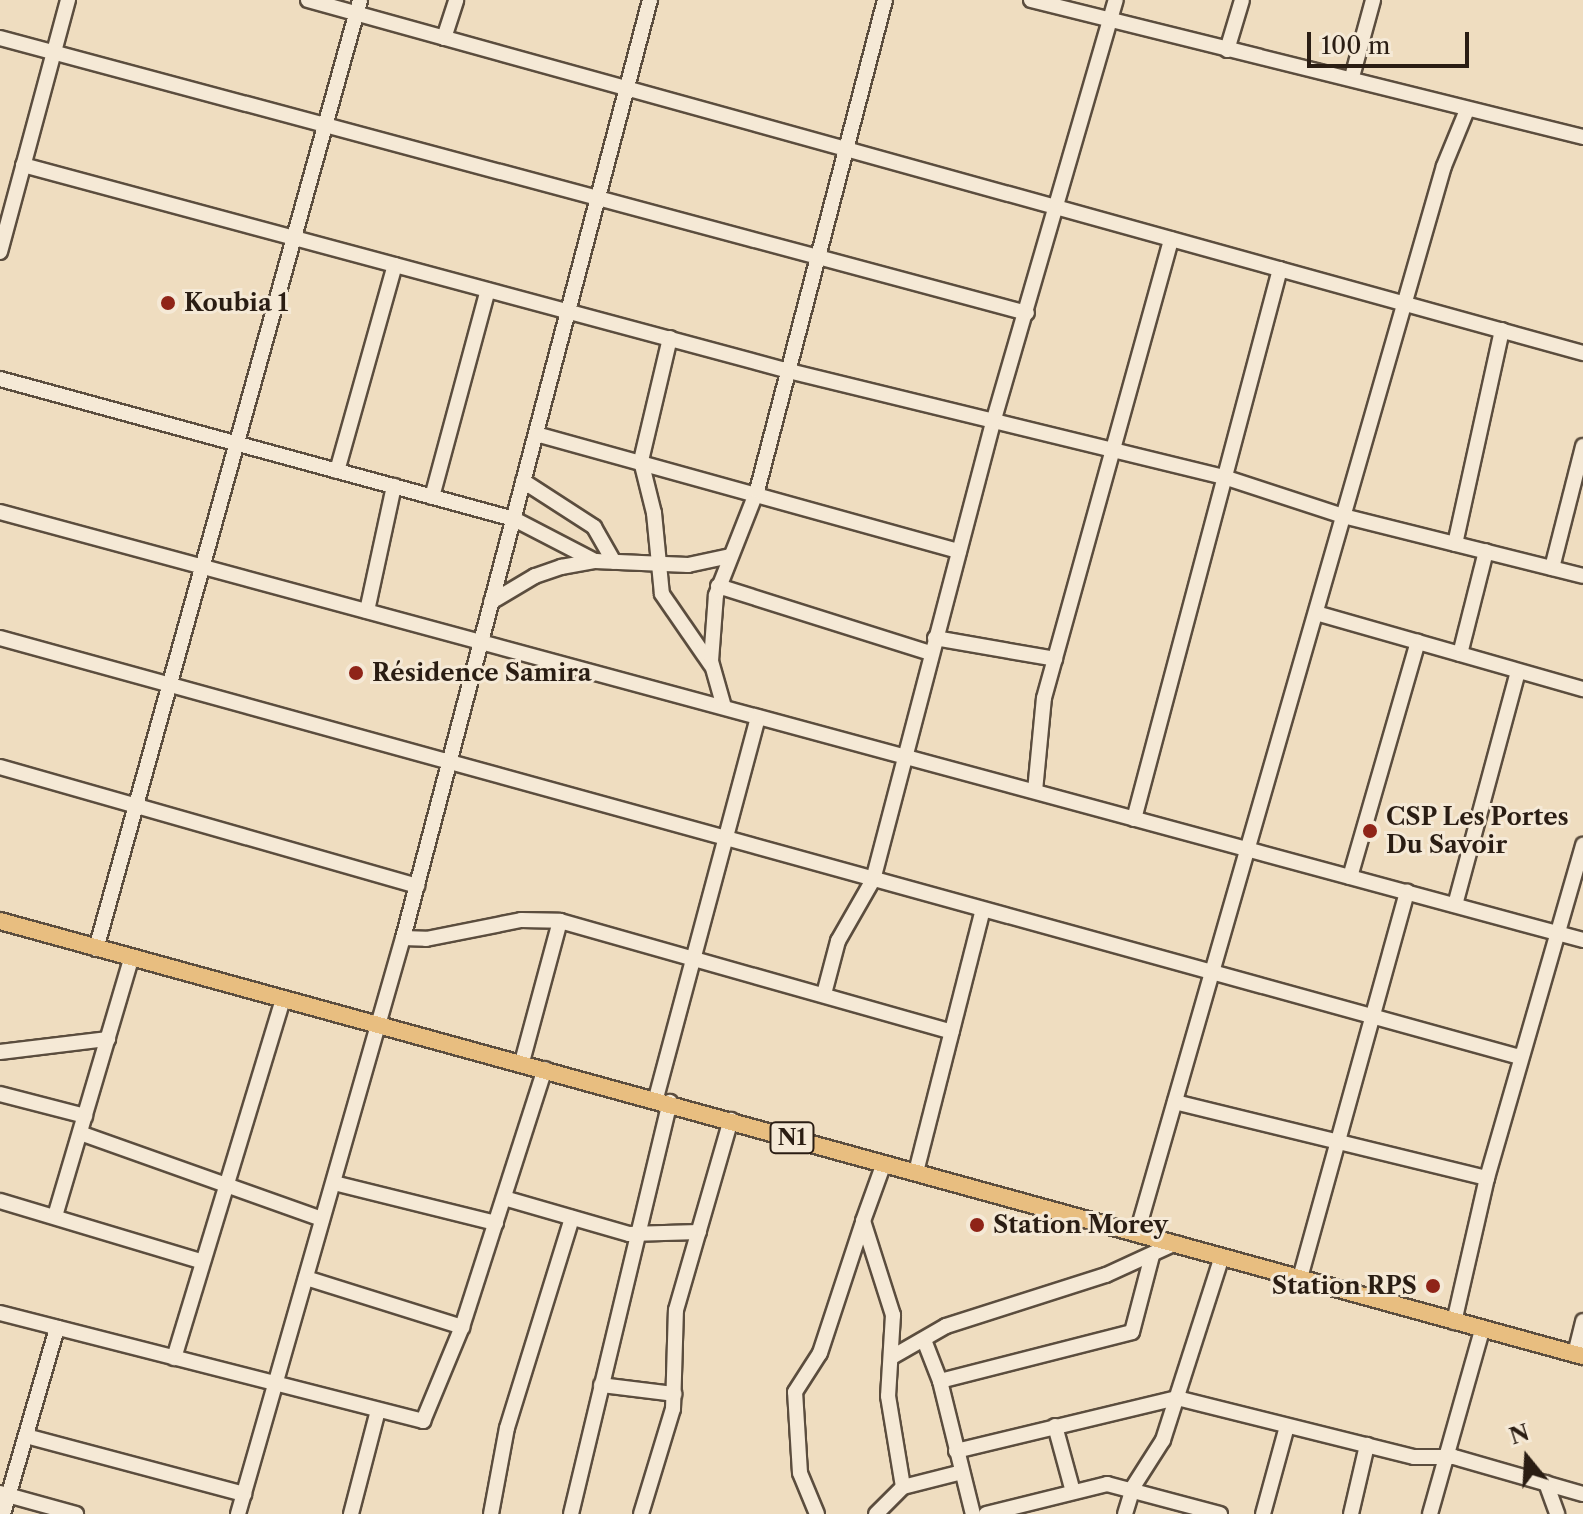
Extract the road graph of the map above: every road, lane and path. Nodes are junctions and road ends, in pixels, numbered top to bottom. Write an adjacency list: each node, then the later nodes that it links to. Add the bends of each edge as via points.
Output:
1 (68, 0): 15 (street)
2 (308, 0): 10 (street)
3 (456, 0): 13 (street)
4 (650, 0): 17 (street)
5 (885, 0): 21 (street)
6 (1031, 0): 11 (street)
7 (1116, 0): 11 (street)
8 (1242, 0): 14 (street)
9 (1373, 0): 16 (street)
10 (358, 7): 13 (street); 19 (street)
11 (1111, 19): 14 (street); 24 (street)
12 (0, 38): 15 (street)
13 (444, 38): 17 (street)
14 (1227, 50): 16 (street)
15 (51, 52): 19 (street); 22 (street)
16 (1352, 77): 18 (street)
17 (627, 88): 21 (street); 23 (street)
18 (1467, 110): 20 (street); 32 (street, via 1444,166)
19 (325, 125): 23 (street); 25 (street)
20 (1583, 137)
21 (847, 149): 24 (street); 28 (street)
22 (23, 165): 25 (street); 27 (street)
23 (598, 198): 28 (street); 33 (street)
24 (1059, 208): 26 (street); 34 (street)
25 (294, 238): 29 (street); 42 (street)
26 (1171, 239): 30 (street); 44 (street)
27 (0, 251)
28 (819, 256): 34 (street); 38 (street)
29 (395, 265): 31 (street); 46 (street)
30 (1280, 269): 32 (street); 47 (street)
31 (488, 290): 33 (street); 51 (street)
32 (1404, 304): 35 (street); 53 (street)
33 (568, 312): 36 (street); 41 (street)
34 (1027, 313): 40 (street)
35 (1502, 330): 37 (street); 55 (street)
36 (670, 338): 38 (street); 45 (street)
37 (1583, 353)
38 (789, 371): 40 (street); 50 (street)
39 (0, 379): 42 (street)
40 (994, 419): 44 (street); 56 (street)
41 (536, 434): 45 (street); 48 (street)
42 (237, 444): 46 (street); 62 (street)
43 (1583, 446): 63 (street)
44 (1112, 450): 47 (street); 75 (street)
45 (641, 461): 50 (street); 61 (street, via 654,513)
46 (337, 471): 49 (street)
47 (1227, 478): 53 (street); 87 (street)
48 (523, 481): 54 (street); 60 (street, via 594,527)
49 (394, 486): 51 (street); 67 (street)
50 (757, 491): 56 (street); 58 (street)
51 (432, 497): 54 (street)
52 (0, 512): 62 (street)
53 (1343, 516): 55 (street); 68 (street)
54 (514, 519): 59 (street); 66 (street)
55 (1455, 544): 57 (street)
56 (959, 551): 70 (street)
57 (1486, 551): 63 (street); 74 (street)
58 (730, 556): 61 (street, via 688,565); 65 (street)
59 (595, 561): 60 (street); 66 (street, via 535,576)
60 (614, 562): 61 (street)
61 (657, 563): 76 (street, via 669,609)
62 (203, 567): 67 (street); 78 (street)
63 (1552, 568): 64 (street)
64 (1583, 576)
65 (718, 586): 73 (street); 76 (street)
66 (491, 602): 71 (street)
67 (367, 611): 71 (street)
68 (1316, 613): 72 (street); 90 (street)
69 (0, 638): 78 (street)
70 (935, 638): 73 (street); 75 (street)
71 (481, 642): 80 (street); 83 (street)
72 (1418, 642): 74 (street); 91 (street)
73 (931, 653): 82 (street)
74 (1460, 654): 77 (street)
75 (1055, 659): 85 (street, via 1042,711)
76 (711, 666): 80 (street)
77 (1518, 671): 79 (street); 95 (street)
78 (170, 685): 83 (street); 86 (street)
79 (1583, 689)
80 (724, 707): 81 (street)
81 (758, 717): 82 (street); 88 (street)
82 (905, 756): 85 (street); 92 (street)
83 (449, 763): 88 (street); 93 (street)
84 (0, 767): 86 (street)
85 (1035, 791): 87 (street)
86 (137, 806): 93 (street); 102 (street)
87 (1134, 819): 90 (street)
88 (725, 838): 92 (street); 103 (street)
89 (1583, 845): 99 (street)
90 (1248, 849): 91 (street); 105 (street)
91 (1350, 877): 94 (street)
92 (873, 880): 96 (street); 106 (street, via 838,941)
93 (417, 886): 100 (street)
94 (1407, 892): 95 (street); 108 (street)
95 (1455, 905): 99 (street)
96 (983, 910): 105 (street); 110 (street)
97 (0, 921): 102 (main road, N1)
98 (560, 921): 100 (street, via 521,920 426,939); 103 (street); 114 (street)
99 (1556, 933): 101 (street); 113 (street)
100 (403, 938): 109 (street)
101 (1583, 940)
102 (96, 949): 104 (main road, N1)
103 (691, 956): 106 (street); 117 (street)
104 (131, 959): 107 (main road, N1); 111 (street)
105 (1212, 973): 108 (street); 118 (street)
106 (824, 994): 110 (street)
107 (282, 1002): 109 (main road, N1); 127 (street)
108 (1372, 1018): 113 (street); 122 (street)
109 (378, 1026): 114 (main road, N1); 126 (street)
110 (952, 1032): 124 (street)
111 (108, 1039): 112 (street); 119 (street)
112 (0, 1052)
113 (1520, 1057): 125 (street)
114 (522, 1062): 115 (main road, N1)
115 (545, 1069): 117 (main road, N1); 128 (street)
116 (0, 1094): 119 (street)
117 (663, 1100): 120 (main road, N1); 137 (street)
118 (1175, 1102): 122 (street); 136 (street)
119 (85, 1116): 121 (street)
120 (731, 1120): 123 (main road, N1); 135 (street)
121 (80, 1133): 127 (street); 130 (street)
122 (1338, 1142): 125 (street); 143 (street)
123 (884, 1163): 124 (main road, N1); 133 (street)
124 (916, 1172): 136 (main road, N1)
125 (1487, 1178): 146 (street)
126 (334, 1183): 132 (street); 134 (street)
127 (224, 1184): 132 (street); 141 (street)
128 (504, 1198): 131 (street); 134 (street)
129 (0, 1201): 130 (street)
130 (55, 1216): 141 (street)
131 (572, 1218): 137 (street); 178 (street, via 507,1428)
132 (322, 1219): 142 (street)
133 (863, 1221): 152 (street, via 893,1315); 181 (street, via 820,1353 795,1392 800,1473)
134 (496, 1223): 147 (street)
135 (699, 1232): 137 (street); 157 (street, via 676,1310)
136 (1137, 1233): 138 (main road, N1)
137 (635, 1235): 156 (street)
138 (1176, 1243): 139 (street); 140 (main road, N1)
139 (1152, 1256): 150 (street, via 946,1326); 154 (street, via 1132,1332)
140 (1222, 1256): 143 (main road, N1); 158 (street)
141 (200, 1261): 153 (street)
142 (306, 1278): 147 (street); 155 (street)
143 (1300, 1278): 146 (main road, N1)
144 (0, 1313): 148 (street)
145 (1583, 1321): 151 (street)
146 (1454, 1322): 149 (main road, N1)
147 (462, 1327): 159 (street, via 423,1421)
148 (57, 1328): 153 (street); 162 (street)
149 (1482, 1330): 151 (main road, N1); 165 (street)
150 (924, 1340): 152 (street); 154 (street)
151 (1579, 1355)
152 (892, 1357): 168 (street, via 888,1396)
153 (174, 1358): 155 (street)
154 (940, 1381): 164 (street)
155 (275, 1383): 159 (street); 172 (street)
156 (601, 1385): 157 (street); 179 (street)
157 (674, 1394): 180 (street, via 669,1428)
158 (1177, 1398): 160 (street); 161 (street); 169 (street, via 1163,1440)
159 (378, 1410): 177 (street)
160 (1055, 1426): 164 (street); 170 (street)
161 (1287, 1426): 163 (street); 187 (street)
162 (26, 1436): 171 (street); 172 (street)
163 (1367, 1445): 165 (street, via 1414,1457); 188 (street)
164 (956, 1451): 166 (street)
165 (1444, 1456): 167 (street); 189 (street)
166 (962, 1472): 168 (street); 183 (street)
167 (1546, 1483): 173 (street); 190 (street)
168 (903, 1487): 182 (street)
169 (1133, 1487): 170 (street, via 1107,1484); 185 (street); 186 (street)
170 (1073, 1492): 184 (street)
171 (4, 1494): 174 (street); 175 (street)
172 (244, 1494): 176 (street)
173 (1583, 1494)
174 (3, 1514)
175 (76, 1514)
176 (238, 1514)
177 (351, 1514)
178 (491, 1514)
179 (571, 1514)
180 (641, 1514)
181 (817, 1514)
182 (876, 1514)
183 (973, 1514)
184 (986, 1514)
185 (1125, 1514)
186 (1220, 1514)
187 (1263, 1514)
188 (1351, 1514)
189 (1430, 1514)
190 (1557, 1514)

